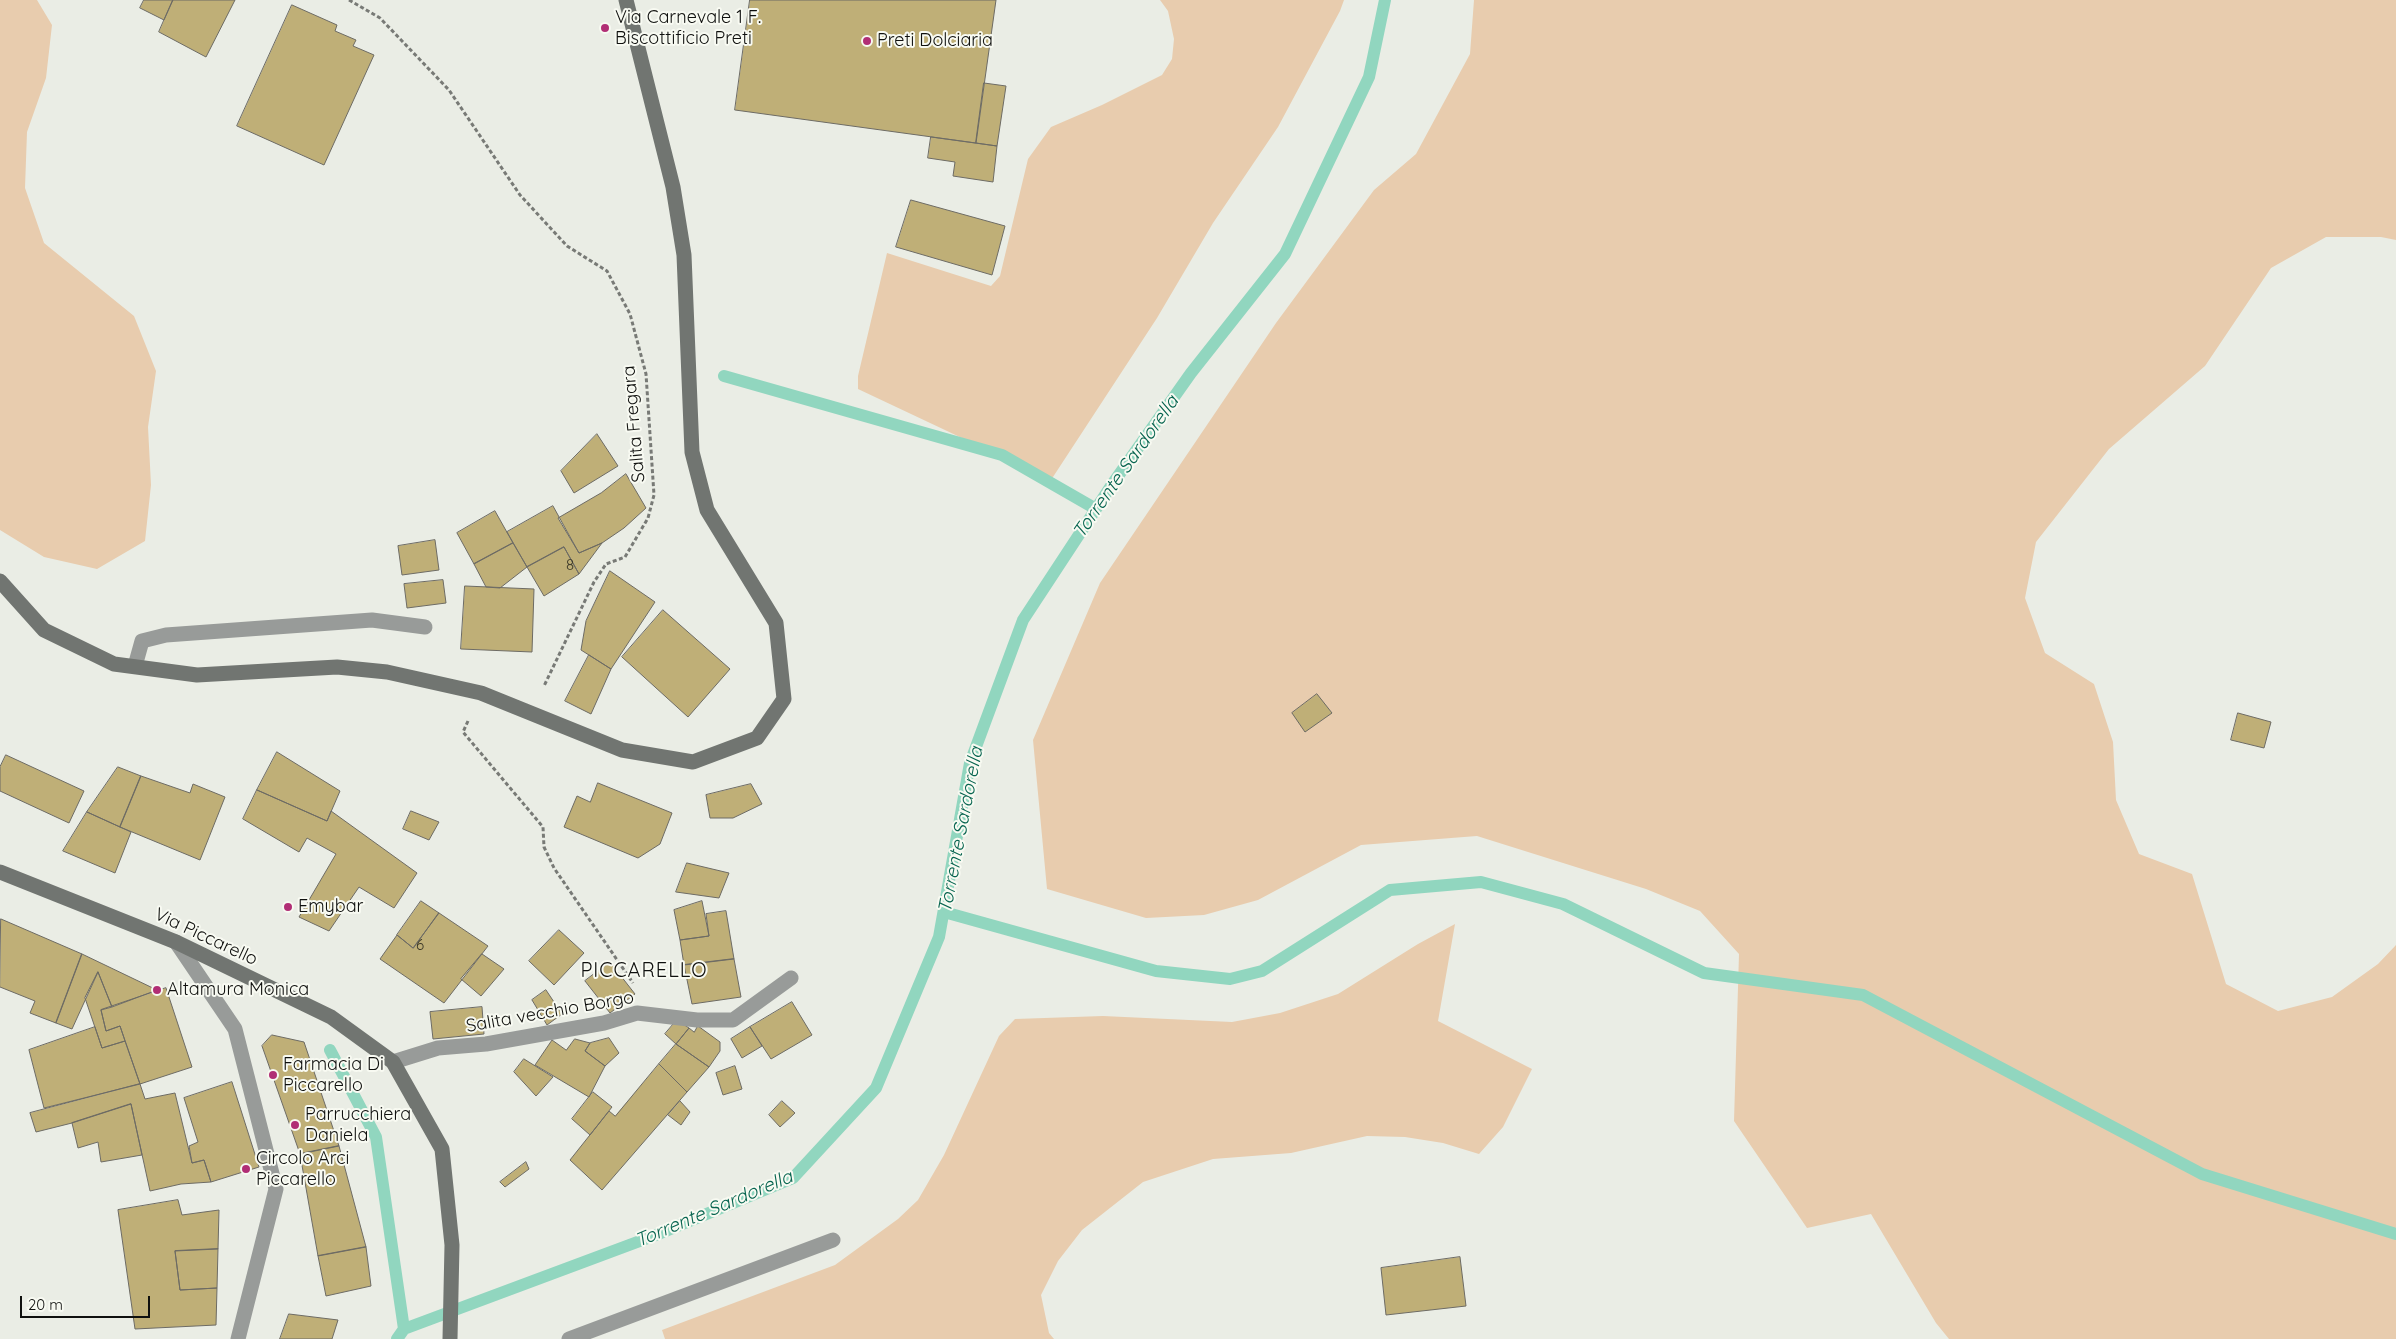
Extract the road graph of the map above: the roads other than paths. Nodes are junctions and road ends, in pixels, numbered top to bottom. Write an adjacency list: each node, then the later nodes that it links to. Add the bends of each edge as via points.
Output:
1 (626, 0): 4 (main road, via 675,197 684,255 692,452 707,510 776,623 784,699 757,738 693,762 622,750 481,693 387,672 337,667 197,675)
2 (0, 581): 4 (main road, via 44,630 114,664)
3 (425, 627): 4 (street, via 372,620 166,635 142,640)
4 (135, 666)
5 (0, 872): 6 (main road, Via Piccarello)
6 (176, 942): 8 (main road, Via Piccarello, via 330,1017); 10 (street, via 235,1029 276,1189)
7 (790, 978): 8 (street, Salita vecchio Borgo, via 732,1020 637,1013 604,1023 486,1044 438,1048)
8 (393, 1062): 11 (main road, Via Piccarello, via 442,1149 452,1245)
9 (833, 1240): 12 (street)
10 (238, 1339)
11 (450, 1339)
12 (569, 1339)

